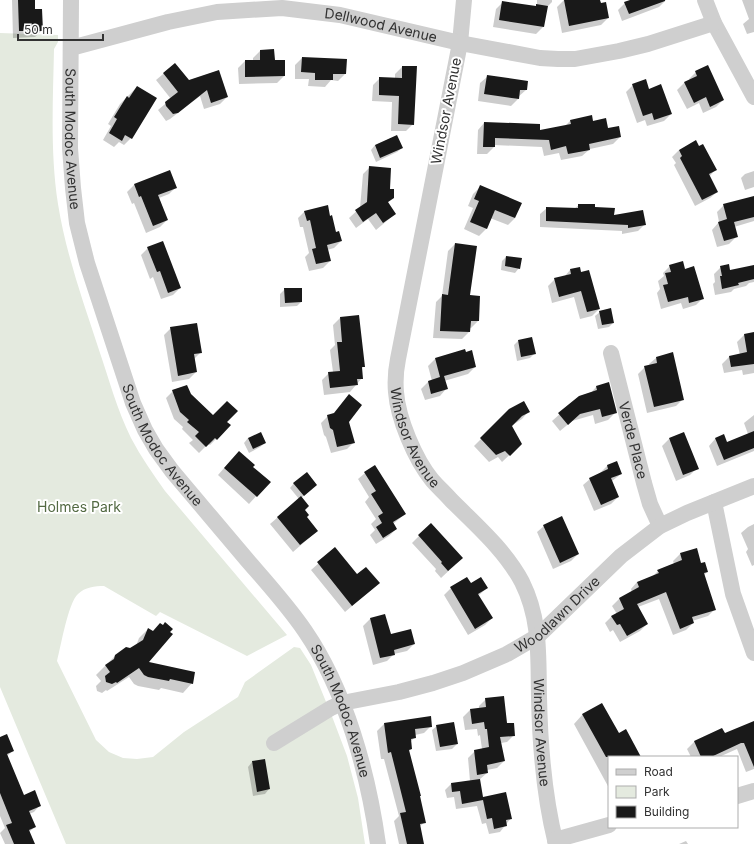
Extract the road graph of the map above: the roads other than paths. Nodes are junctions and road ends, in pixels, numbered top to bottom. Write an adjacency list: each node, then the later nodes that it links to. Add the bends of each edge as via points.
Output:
1 (72, 0): 6 (street, South Modoc Avenue)
2 (464, 0): 5 (street, Windsor Avenue)
3 (705, 0): 4 (street)
4 (714, 23): 5 (street, Dellwood Avenue, via 648,44 575,59 540,58); 7 (street)
5 (460, 43): 6 (street, Dellwood Avenue, via 340,15 282,8 217,12 168,22); 12 (street, Windsor Avenue, via 398,358 396,392 411,444 421,463 432,480 504,555 529,598)
6 (71, 48): 14 (street, South Modoc Avenue, via 70,148 78,223 88,263 133,402 145,430 172,471 284,603 305,632 321,658)
7 (754, 97)
8 (612, 353): 11 (street, Verde Place, via 650,504)
9 (754, 486): 10 (street, Woodlawn Drive)
10 (714, 502): 11 (street, Woodlawn Drive); 13 (street, via 734,594)
11 (660, 526): 12 (street, Woodlawn Drive, via 621,556)
12 (538, 636): 14 (street, Woodlawn Drive, via 507,654 463,673 399,692); 19 (street, Windsor Avenue, via 542,764)
13 (754, 653)
14 (342, 703): 15 (street, Woodlawn Drive); 20 (street, South Modoc Avenue, via 365,775)
15 (274, 743)
16 (754, 791): 17 (street)
17 (738, 796)
18 (608, 825): 19 (street)
19 (556, 842)
20 (378, 844)

